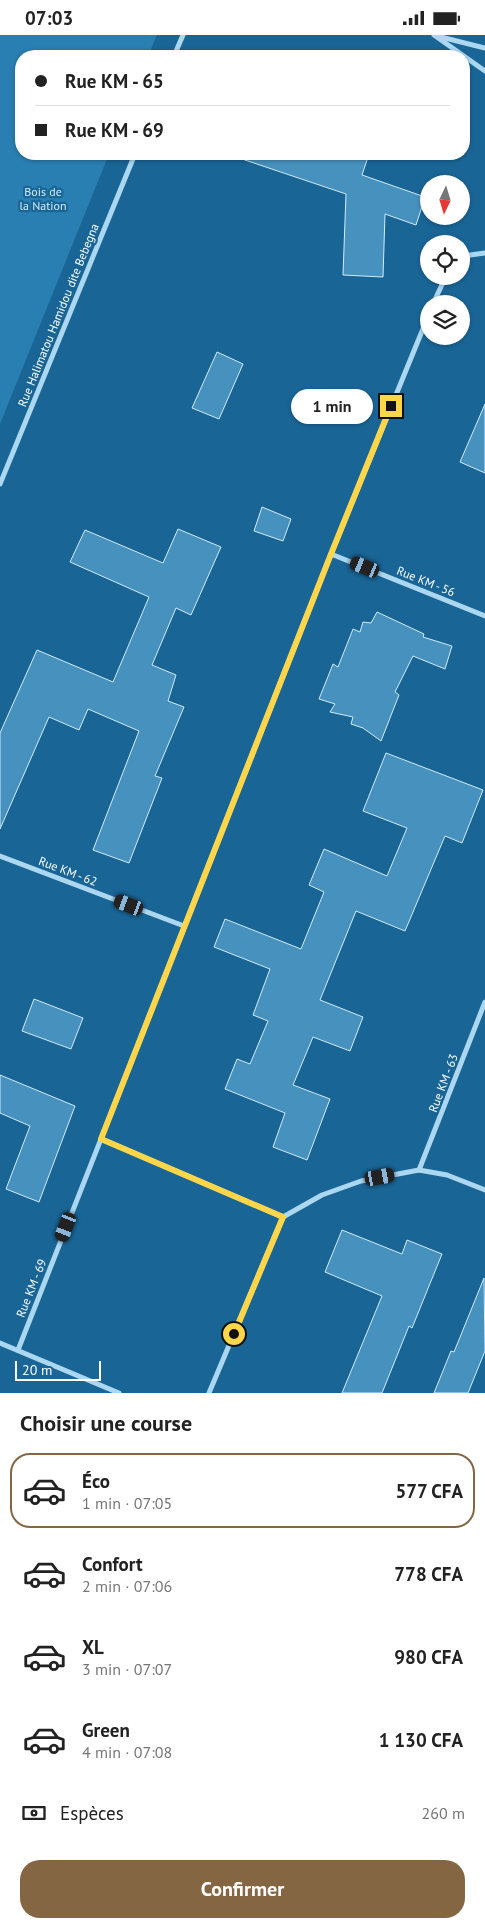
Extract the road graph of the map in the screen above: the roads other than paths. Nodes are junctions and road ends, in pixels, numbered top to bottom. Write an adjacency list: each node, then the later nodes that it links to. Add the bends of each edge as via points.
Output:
1 (183, 35): 4 (street)
2 (434, 35): 3 (street); 5 (street)
3 (485, 48)
4 (177, 50)
5 (455, 50)
6 (470, 60): 7 (street)
7 (485, 71)
8 (132, 160): 12 (street, Rue Halimatou Hamidou dite Bebegna)
9 (485, 253): 10 (street)
10 (470, 255)
11 (420, 336): 13 (street, Rue KM - 69)
12 (0, 483)
13 (331, 554): 14 (street, Rue KM - 56); 16 (street, Rue KM - 69)
14 (485, 615)
15 (0, 856): 16 (street, Rue KM - 62)
16 (184, 926): 18 (street, Rue KM - 69)
17 (485, 1002): 19 (street, Rue KM - 63)
18 (101, 1139): 21 (street); 23 (street, Rue KM - 69)
19 (419, 1170): 20 (street, via 447,1175); 21 (street, via 361,1181 322,1195)
20 (485, 1190)
21 (283, 1217): 25 (street)
22 (0, 1343): 23 (street)
23 (18, 1350): 24 (street)
24 (119, 1393)
25 (209, 1393)

